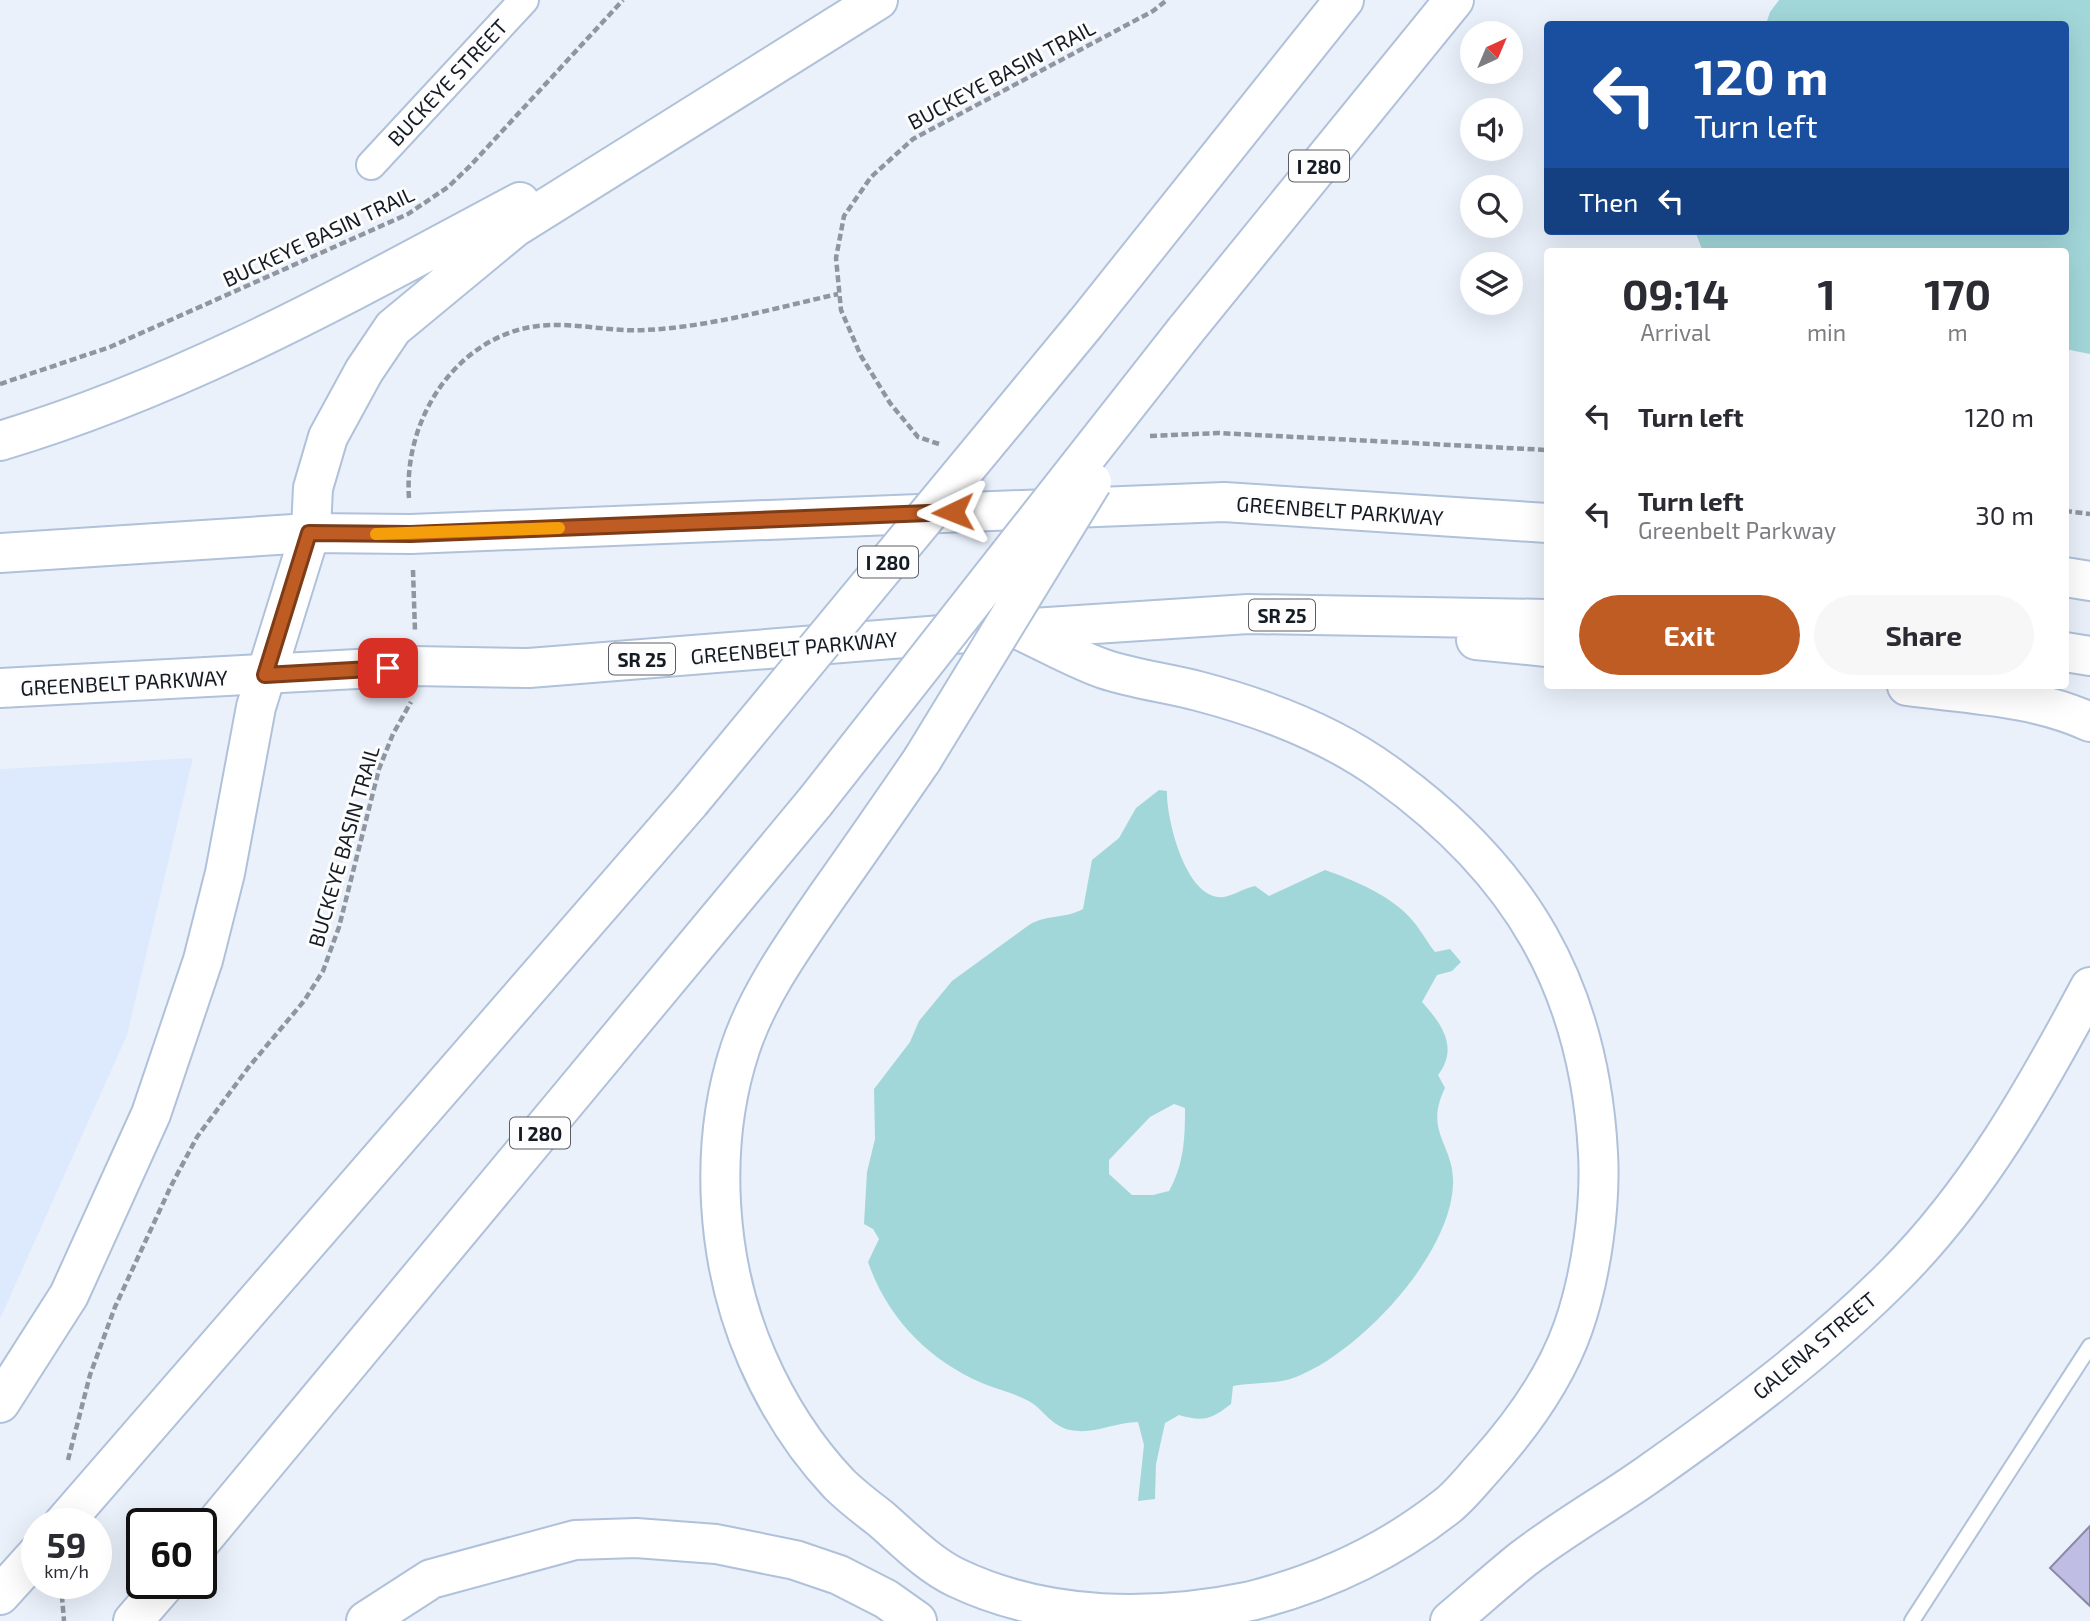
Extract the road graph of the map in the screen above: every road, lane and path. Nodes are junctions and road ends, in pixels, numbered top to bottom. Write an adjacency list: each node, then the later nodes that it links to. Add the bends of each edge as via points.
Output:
1 (524, 0): 8 (street, BUCKEYE STREET)
2 (623, 0): 10 (path, BUCKEYE BASIN TRAIL, via 470,166 408,214 122,342)
3 (878, 0): 7 (main road)
4 (1167, 0): 16 (path, BUCKEYE BASIN TRAIL, via 913,139 871,177 844,216 836,258 838,294 698,324 643,330 525,328 474,349 448,374 416,435 409,473)
5 (1344, 0): 35 (main road, I 280, bridge, via 1086,323 690,802)
6 (1454, 0): 9 (main road, I 280)
7 (735, 87): 11 (main road, via 279,331 183,375); 15 (main road, via 514,228 393,328 328,437 313,488)
8 (371, 164)
9 (1185, 331): 36 (main road, I 280, bridge, via 815,802); 38 (main road, bridge, via 922,760 794,945 740,1048 727,1112 720,1178 724,1243 748,1338 766,1380 795,1430 839,1484)
10 (0, 384)
11 (0, 441)
12 (2069, 511): 13 (path)
13 (2090, 514)
14 (1544, 523): 16 (main road, GREENBELT PARKWAY, via 1224,502)
15 (309, 533): 16 (main road, GREENBELT PARKWAY); 17 (main road, GREENBELT PARKWAY); 27 (main road)
16 (411, 534): 26 (path, BUCKEYE BASIN TRAIL, via 416,612)
17 (0, 553)
18 (2069, 578): 19 (main road)
19 (2090, 581)
20 (1248, 614): 21 (main road, GREENBELT PARKWAY / SR 25); 22 (main road, GREENBELT PARKWAY / SR 25); 23 (main road)
21 (1544, 619)
22 (1017, 629): 26 (main road, GREENBELT PARKWAY / SR 25, via 529,668); 38 (main road, via 1104,669 1237,702 1325,737 1381,770 1474,848 1529,920 1562,983 1583,1040 1595,1105 1596,1220 1573,1329 1541,1392 1501,1448 1451,1503 1382,1549 1326,1578 1271,1596 1204,1613 1143,1617 1055,1610 999,1596)
23 (1544, 647)
24 (2069, 653): 25 (main road)
25 (2090, 656)
26 (413, 666): 27 (main road, GREENBELT PARKWAY / SR 25); 34 (path, BUCKEYE BASIN TRAIL, via 412,701 379,769 323,971 211,1118 172,1185 115,1307 90,1375)
27 (265, 675): 28 (main road, GREENBELT PARKWAY / SR 25); 33 (main road, via 203,960 151,1114 69,1295)
28 (0, 688)
29 (1929, 689): 30 (main road, via 2017,701)
30 (2090, 722)
31 (2090, 987): 47 (main road, GALENA STREET, via 2015,1122 1954,1207 1895,1274 1827,1339 1647,1475 1524,1558)
32 (2090, 1346): 48 (lane)
33 (0, 1403)
34 (67, 1465)
35 (77, 1508)
36 (217, 1522)
37 (21, 1572): 39 (main road)
38 (949, 1575): 46 (main road)
39 (0, 1595)
40 (62, 1599): 42 (path)
41 (152, 1599): 43 (main road)
42 (64, 1621)
43 (133, 1621)
44 (366, 1621): 45 (main road, via 431,1579 575,1540 636,1538 716,1544 795,1560 839,1575)
45 (917, 1621)
46 (1019, 1621)
47 (1450, 1621)
48 (1912, 1621)

